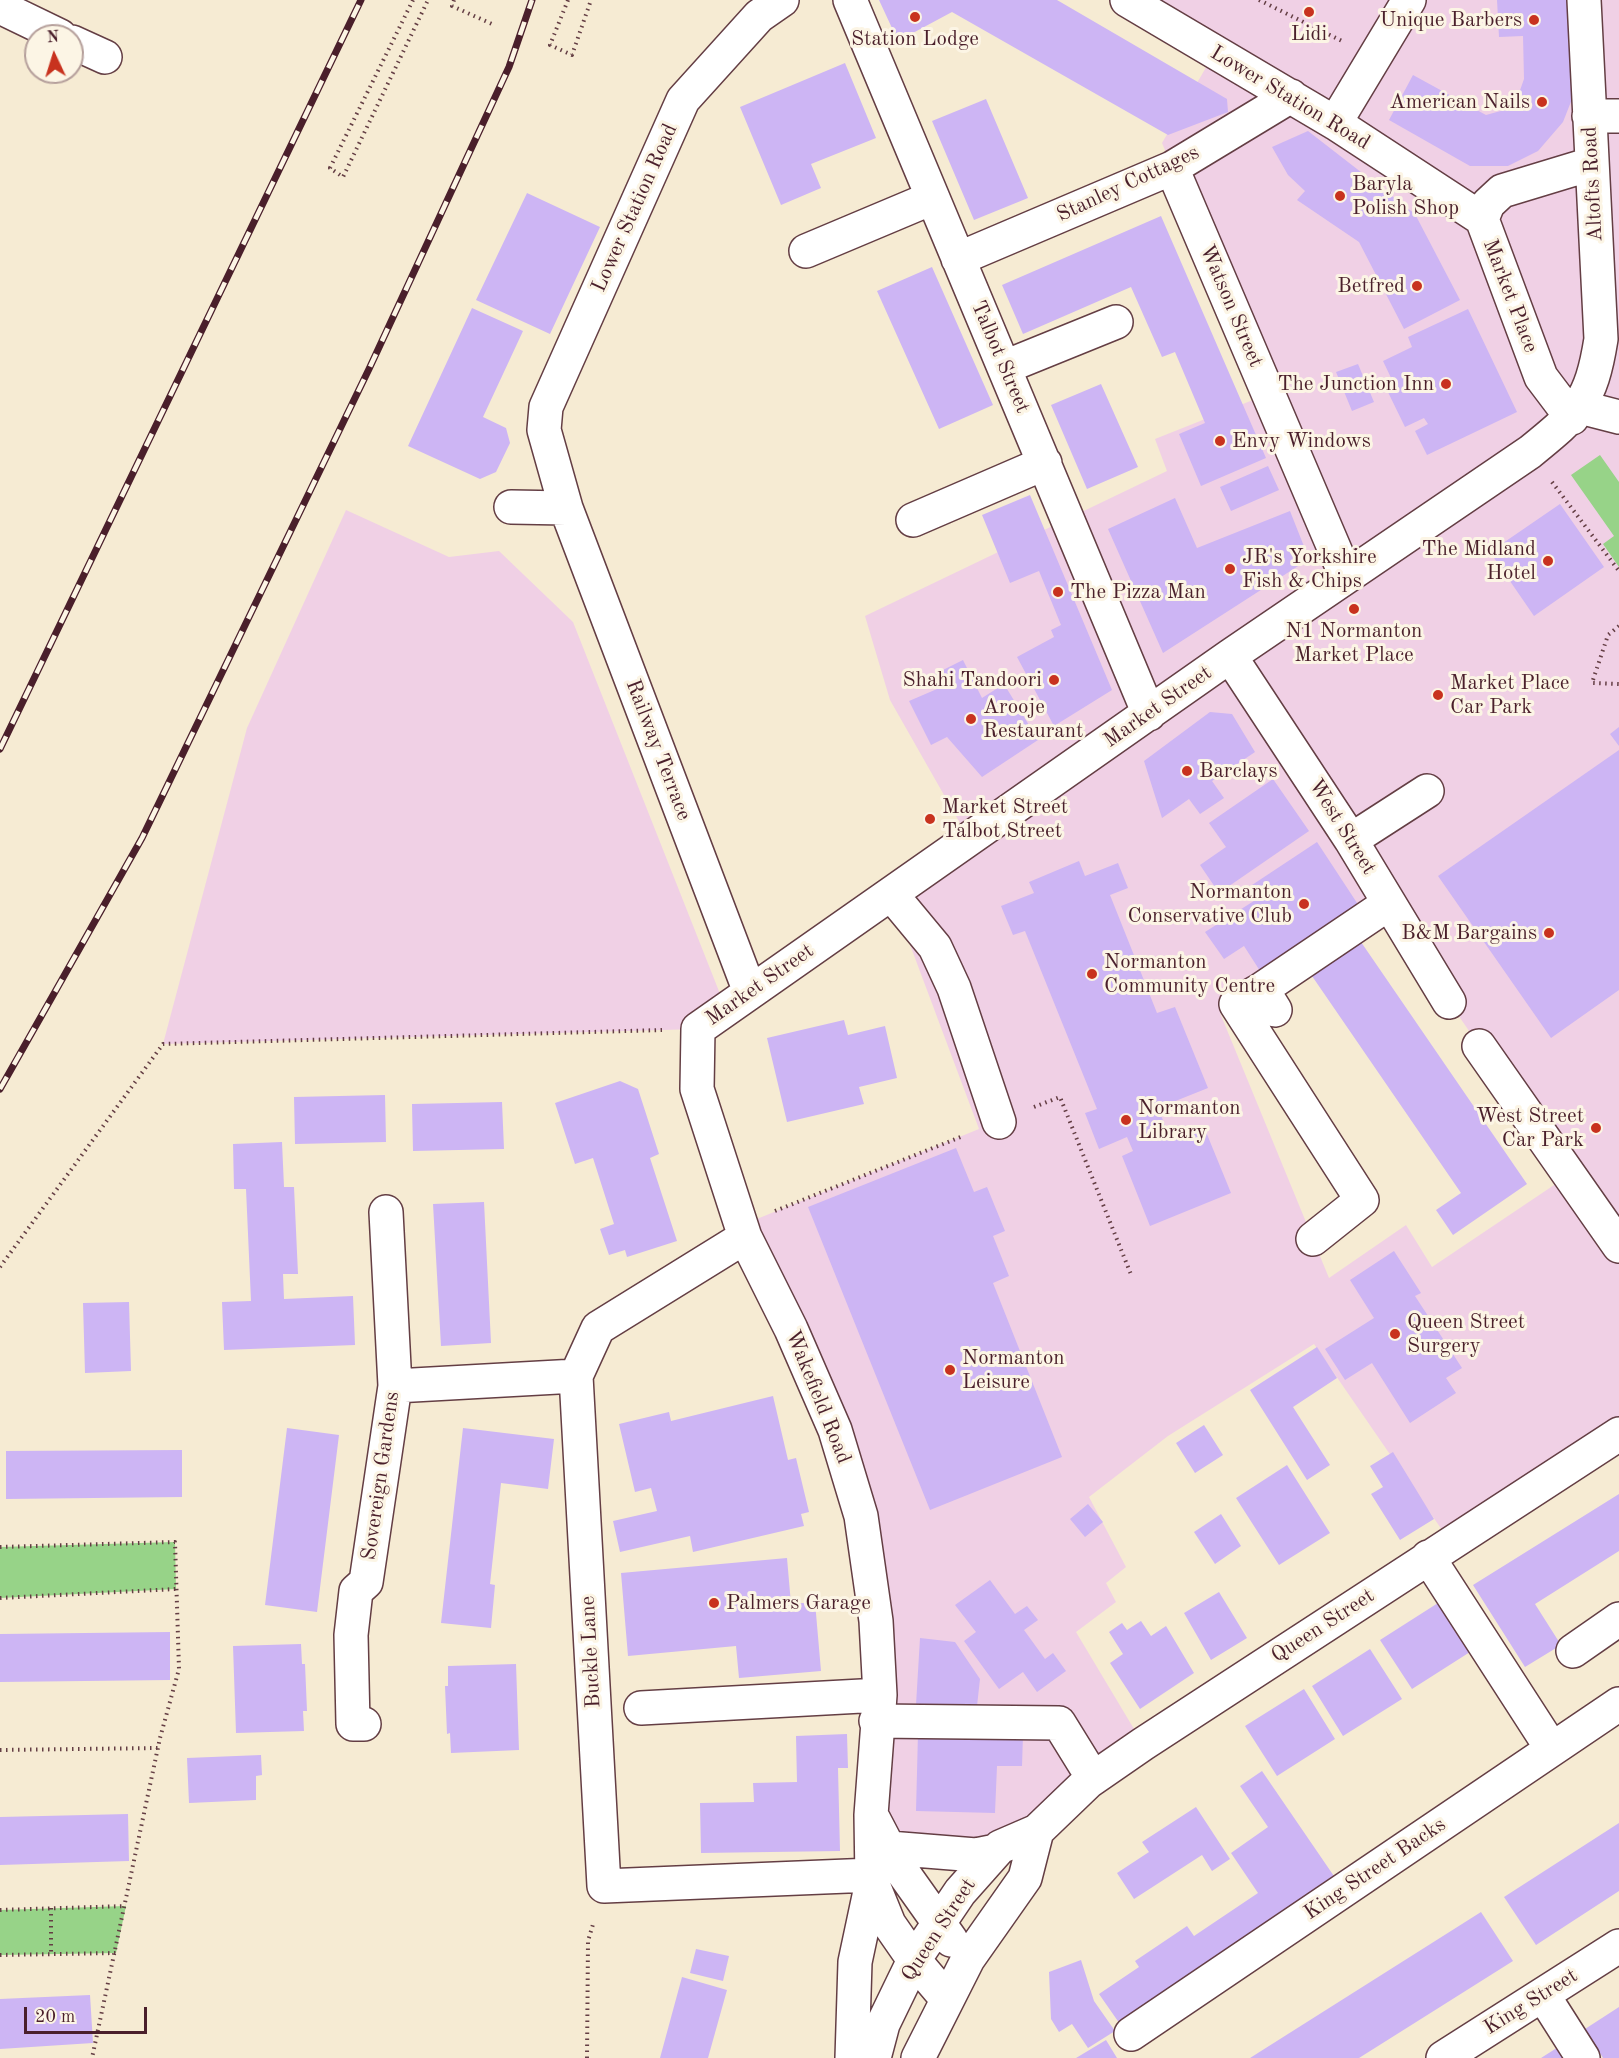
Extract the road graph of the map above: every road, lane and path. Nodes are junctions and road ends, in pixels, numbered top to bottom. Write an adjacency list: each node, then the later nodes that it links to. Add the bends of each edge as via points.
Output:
1 (413, 0): 2 (path, via 330,168 343,177)
2 (428, 0)
3 (454, 0): 14 (path, via 452,6)
4 (567, 0): 5 (path, via 550,45 572,56)
5 (591, 0)
6 (782, 0): 33 (street, Lower Station Road, via 759,16 683,100 546,407 544,430)
7 (850, 0): 23 (street, Talbot Street)
8 (1127, 0): 18 (street, Lower Station Road)
9 (1259, 0): 15 (path)
10 (1409, 0): 20 (street)
11 (1584, 0): 19 (street, Altofts Road)
12 (0, 7): 13 (street)
13 (35, 24)
14 (492, 24)
15 (1326, 34)
16 (84, 47): 17 (street)
17 (105, 57)
18 (1291, 96): 20 (street, Lower Station Road); 22 (street, Stanley Cottages)
19 (1604, 116): 21 (street, Altofts Road)
20 (1335, 123): 24 (street, Lower Station Road)
21 (1591, 164): 24 (street, Market Place, via 1502,191 1488,204); 27 (street, Altofts Road)
22 (1172, 168): 26 (street, Stanley Cottages); 40 (street, Watson Street)
23 (932, 198): 25 (street); 26 (street, Talbot Street)
24 (1482, 219): 31 (street, Market Place, via 1541,377)
25 (806, 251)
26 (958, 259): 29 (street, Talbot Street)
27 (1610, 304): 30 (street, Altofts Road)
28 (1116, 322): 29 (street)
29 (1005, 367): 35 (street, Talbot Street)
30 (1597, 367): 31 (street, Market Street, via 1588,395)
31 (1576, 412): 32 (street); 34 (street, Market Street)
32 (1619, 417)
33 (549, 449): 37 (street, Railway Terrace)
34 (1530, 452): 39 (path); 40 (street, Market Street)
35 (1045, 463): 38 (street); 44 (street, Talbot Street)
36 (511, 507): 37 (street)
37 (566, 508): 49 (street, Railway Terrace)
38 (913, 520)
39 (1619, 571)
40 (1346, 576): 42 (street, Market Street)
41 (1619, 626): 43 (path, via 1608,635 1592,684)
42 (1230, 656): 44 (street, Market Street); 46 (street, West Street)
43 (1619, 684)
44 (1149, 714): 47 (street, Market Street)
45 (1427, 791): 46 (street)
46 (1351, 840): 48 (street, West Street)
47 (891, 894): 49 (street, Market Street); 53 (street, via 935,947 954,988)
48 (1388, 904): 50 (street, West Street); 56 (street, via 1268,999 1236,1004 1362,1200)
49 (750, 992): 51 (street, Market Street)
50 (1449, 1002)
51 (698, 1029): 55 (street, Wakefield Road, via 697,1089); 58 (path, via 163,1044)
52 (1479, 1046): 57 (street)
53 (999, 1122): 55 (path); 59 (path, via 1060,1097)
54 (386, 1212): 61 (street, Sovereign Gardens)
55 (744, 1231): 60 (street, Buckle Lane, via 598,1328); 71 (street, Wakefield Road, via 835,1430 861,1516 876,1621)
56 (1313, 1239)
57 (1619, 1246)
58 (0, 1267)
59 (1132, 1277)
60 (576, 1377): 61 (street); 80 (street, Buckle Lane)
61 (395, 1386): 72 (street, Sovereign Gardens, via 366,1582 356,1591 351,1635 353,1724)
62 (1619, 1434): 64 (street, Queen Street)
63 (0, 1547): 65 (path, via 175,1542)
64 (1428, 1557): 74 (street); 76 (street, Queen Street)
65 (176, 1589): 66 (path); 73 (path, via 178,1669)
66 (0, 1598)
67 (1619, 1619): 68 (street)
68 (1573, 1651)
69 (1619, 1704): 74 (street, King Street Backs)
70 (641, 1708): 71 (street)
71 (878, 1708): 76 (street, via 1059,1723); 79 (street, Wakefield Road, via 871,1815)
72 (364, 1724)
73 (158, 1748): 75 (path); 81 (path)
74 (1552, 1749): 93 (street, King Street Backs)
75 (0, 1750)
76 (1094, 1778): 77 (street, Queen Street)
77 (1037, 1831): 78 (street, Queen Street); 89 (street, Queen Street, via 1025,1878)
78 (996, 1851): 79 (street); 84 (street, Queen Street, via 960,1892)
79 (878, 1868): 80 (street); 84 (street); 90 (street, Wakefield Road, via 889,1924); 96 (street, Wakefield Road, via 855,1962)
80 (604, 1886): 95 (path, via 588,1941)
81 (126, 1906): 82 (path); 86 (path)
82 (51, 1908): 83 (path); 87 (path)
83 (0, 1910)
84 (939, 1924): 89 (street); 90 (street, Queen Street)
85 (1619, 1946): 91 (street, King Street)
86 (116, 1953): 87 (path); 94 (path)
87 (51, 1954): 88 (path)
88 (0, 1955)
89 (968, 1959): 92 (street, Queen Street)
90 (914, 1960): 92 (street, Wakefield Road); 97 (street, Queen Street, via 883,2024)
91 (1543, 1995): 99 (street, King Street); 100 (street)
92 (947, 1999): 98 (street, Queen Street)
93 (1131, 2034)
94 (92, 2058)
95 (587, 2058)
96 (852, 2058)
97 (874, 2058)
98 (918, 2058)
99 (1443, 2058)
100 (1583, 2058)

